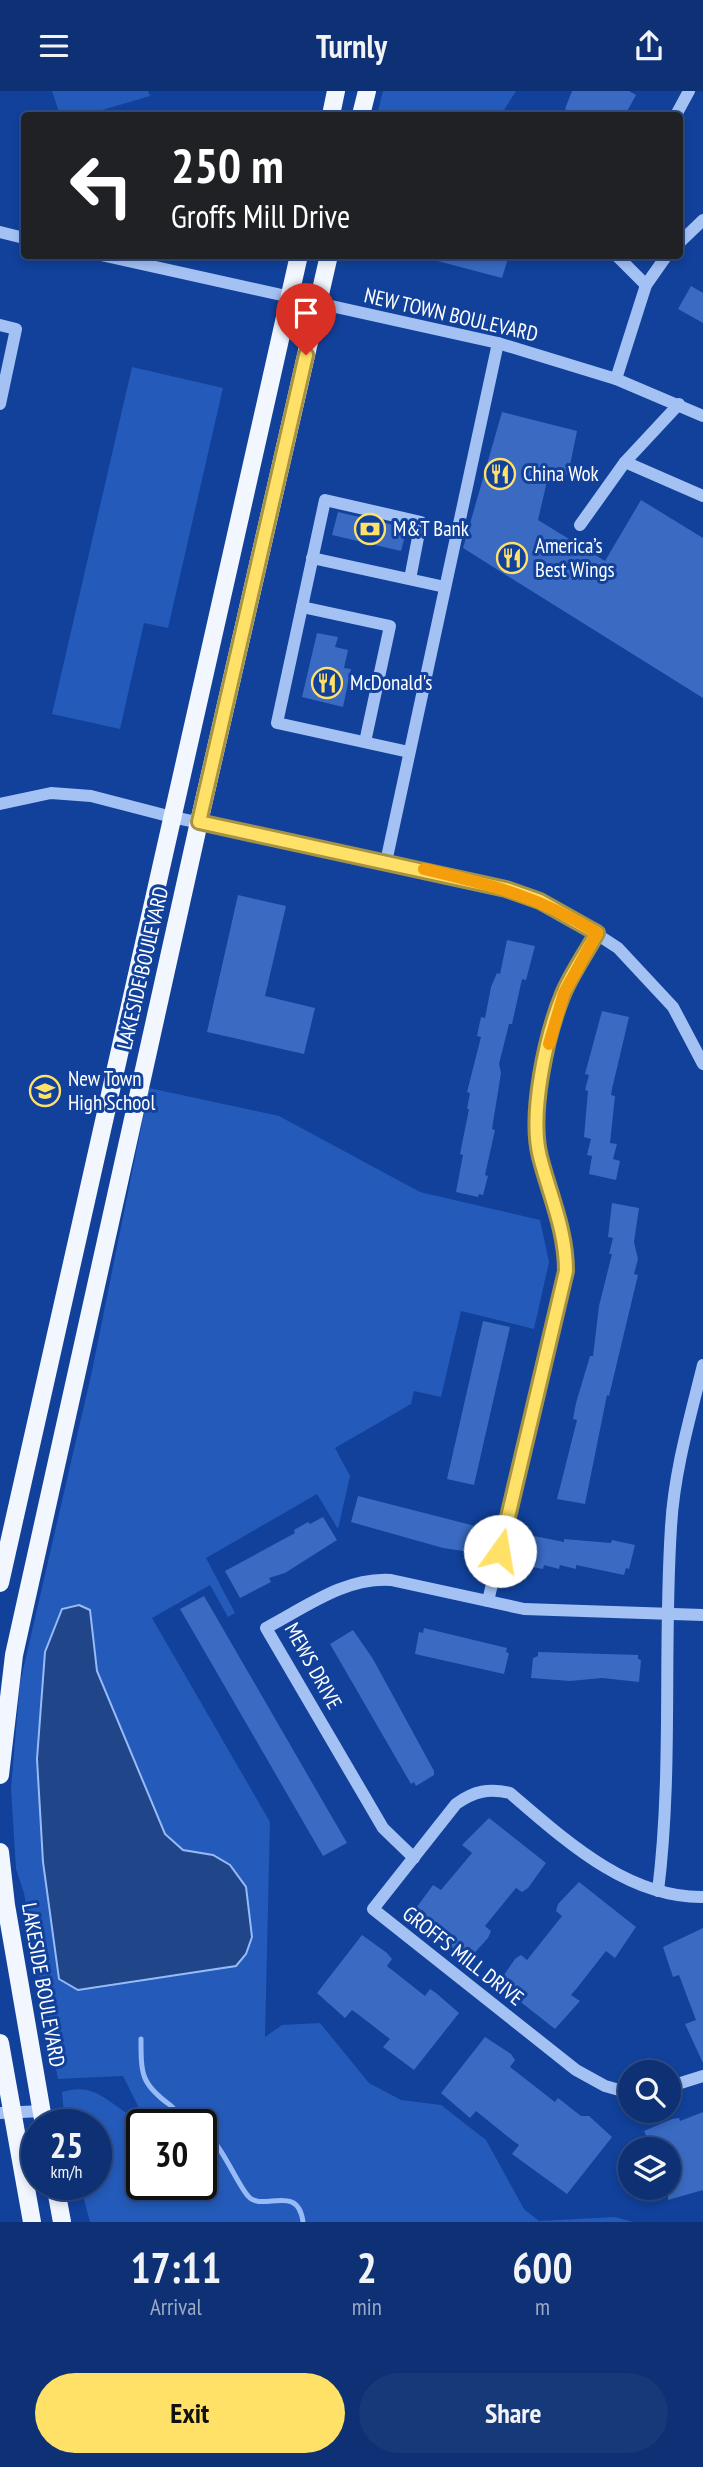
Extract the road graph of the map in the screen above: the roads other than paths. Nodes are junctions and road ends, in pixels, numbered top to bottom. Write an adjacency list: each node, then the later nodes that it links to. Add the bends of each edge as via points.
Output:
1 (336, 91): 4 (main road)
2 (367, 91): 5 (main road)
3 (689, 91): 6 (street)
4 (332, 112)
5 (362, 112)
6 (678, 112)
7 (703, 220): 10 (street)
8 (0, 232): 9 (street)
9 (21, 237)
10 (683, 239)
11 (118, 259): 17 (street, NEW TOWN BOULEVARD)
12 (298, 259): 17 (main road, LAKESIDE BOULEVARD)
13 (328, 259): 18 (main road, LAKESIDE BOULEVARD)
14 (620, 259): 16 (street)
15 (664, 259): 16 (street)
16 (646, 285): 21 (street)
17 (289, 298): 18 (street, NEW TOWN BOULEVARD); 35 (main road, LAKESIDE BOULEVARD)
18 (318, 304): 20 (street, NEW TOWN BOULEVARD); 36 (main road, LAKESIDE BOULEVARD)
19 (0, 325): 22 (street, via 16,329)
20 (498, 343): 21 (street, NEW TOWN BOULEVARD); 30 (street)
21 (616, 379): 23 (street, NEW TOWN BOULEVARD)
22 (0, 404)
23 (679, 404): 24 (street, NEW TOWN BOULEVARD); 25 (street)
24 (703, 416)
25 (625, 462): 26 (street); 27 (street)
26 (703, 496)
27 (580, 524)
28 (312, 558): 29 (street); 29 (street, via 325,500 421,522); 31 (street)
29 (410, 579): 30 (street)
30 (445, 587): 33 (street)
31 (302, 607): 32 (street, via 390,627); 32 (street, via 277,723)
32 (365, 742): 33 (street)
33 (409, 752): 37 (street)
34 (0, 804): 35 (street, via 51,793 78,795)
35 (172, 817): 36 (street); 42 (main road, LAKESIDE BOULEVARD)
36 (199, 822): 37 (street); 46 (main road, LAKESIDE BOULEVARD, via 14,1655)
37 (386, 862): 38 (street, via 506,889 540,901)
38 (597, 933): 39 (street, via 647,977); 43 (street, via 553,1023 535,1115 540,1157 563,1232 566,1271)
39 (699, 1045): 40 (street)
40 (703, 1064)
41 (703, 1365): 44 (street, via 678,1471)
42 (0, 1583)
43 (488, 1601): 44 (street, MEWS DRIVE, via 550,1612); 48 (street, MEWS DRIVE, via 372,1579 342,1587 266,1628 383,1828)
44 (668, 1614): 45 (street, MEWS DRIVE); 49 (street, via 669,1734)
45 (703, 1615)
46 (0, 1775)
47 (0, 1852): 55 (main road, LAKESIDE BOULEVARD)
48 (414, 1858): 49 (street, GROFFS MILL DRIVE, via 456,1804 469,1795 495,1790 510,1793 629,1882); 54 (street, GROFFS MILL DRIVE, via 373,1909 576,2070)
49 (658, 1891): 50 (street, GROFFS MILL DRIVE)
50 (703, 1897)
51 (0, 2043): 56 (main road)
52 (703, 2076): 53 (street)
53 (681, 2083)
54 (618, 2090)
55 (41, 2109)
56 (6, 2113): 58 (main road)
57 (58, 2200): 59 (main road)
58 (32, 2222)
59 (62, 2222)

